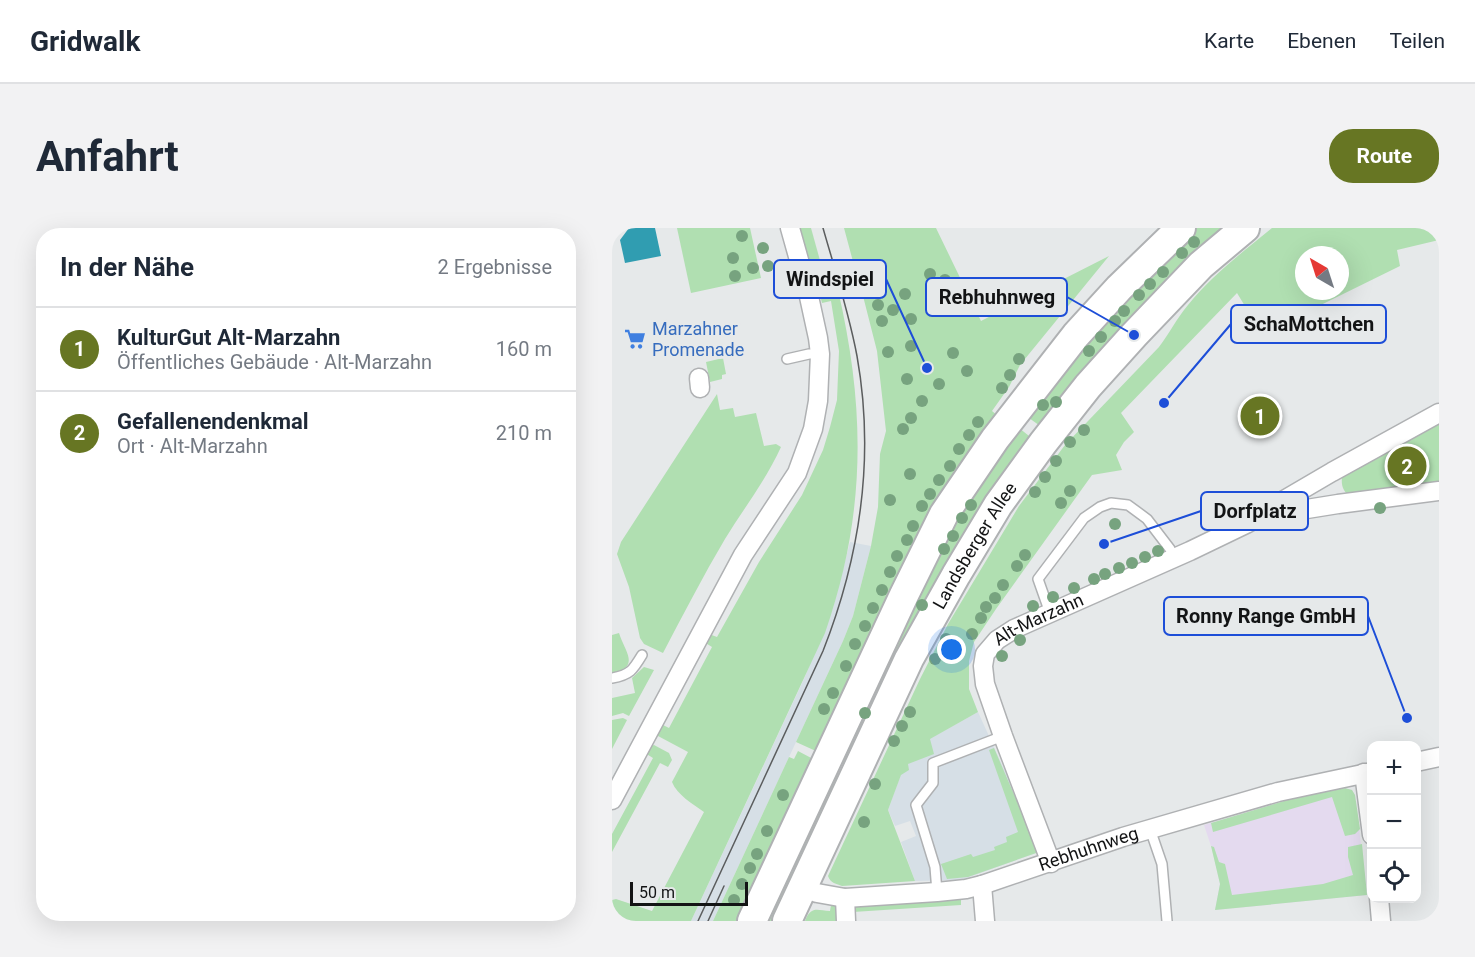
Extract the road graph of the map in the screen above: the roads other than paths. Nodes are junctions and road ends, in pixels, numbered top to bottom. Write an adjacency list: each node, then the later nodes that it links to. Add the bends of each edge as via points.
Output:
1 (790, 228): 4 (street)
2 (1181, 228): 27 (main road, Landsberger Allee, via 1076,335 1000,432 944,514)
3 (1245, 228): 23 (main road, Landsberger Allee, via 1201,265 1088,386 998,506 909,659)
4 (820, 354): 5 (lane); 19 (street, via 813,429 797,473 743,555)
5 (787, 359)
6 (1439, 413): 7 (street, Alt-Marzahn)
7 (1332, 472): 9 (street); 10 (street, Alt-Marzahn)
8 (1439, 491): 9 (street, Alt-Marzahn)
9 (1338, 504): 10 (street, Alt-Marzahn)
10 (1266, 513): 11 (street, Alt-Marzahn)
11 (1173, 558): 12 (street, Alt-Marzahn); 12 (lane, via 1157,530 1128,505 1111,503 1100,507 1084,518 1038,579)
12 (1050, 612): 15 (street, Alt-Marzahn, via 1014,629 985,654 985,684)
13 (642, 655): 14 (lane, via 633,670)
14 (612, 678)
15 (1003, 736): 21 (street, Alt-Marzahn); 24 (lane, via 933,763 933,783 916,805 935,867)
16 (1439, 757): 17 (street)
17 (1421, 761)
18 (1367, 772): 20 (street, Rebhuhnweg, via 1278,792)
19 (612, 800)
20 (1150, 829): 21 (street, Rebhuhnweg); 31 (lane, via 1162,864)
21 (1051, 862): 22 (street, Rebhuhnweg)
22 (982, 885): 24 (street, Rebhuhnweg); 30 (street)
23 (803, 887): 25 (street, Rebhuhnweg); 28 (main road, Landsberger Allee)
24 (937, 892): 25 (street, Rebhuhnweg)
25 (845, 898): 29 (street)
26 (1379, 903): 32 (street)
27 (752, 921)
28 (787, 921)
29 (846, 921)
30 (985, 921)
31 (1167, 921)
32 (1381, 921)

